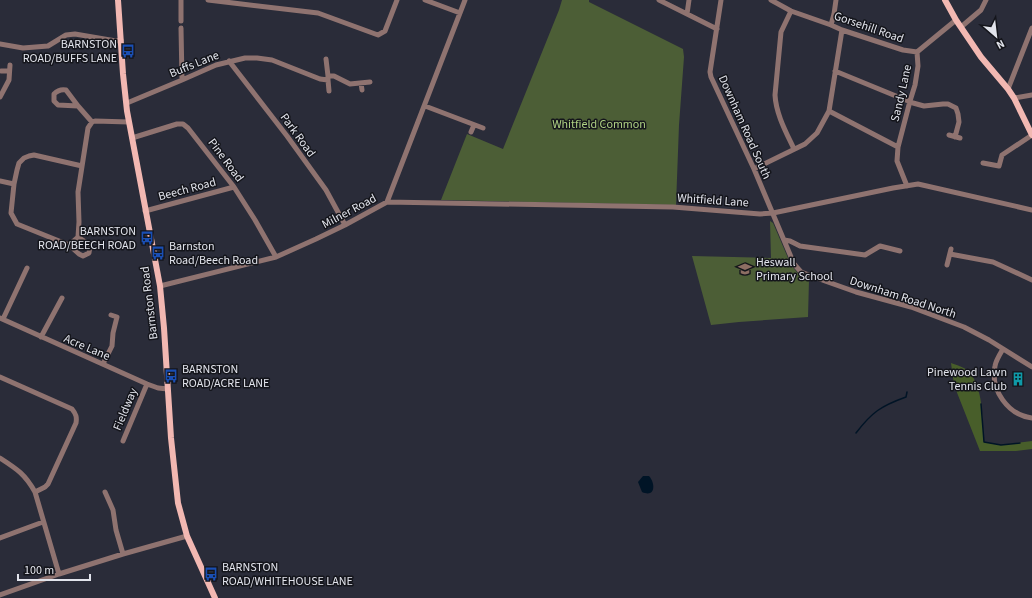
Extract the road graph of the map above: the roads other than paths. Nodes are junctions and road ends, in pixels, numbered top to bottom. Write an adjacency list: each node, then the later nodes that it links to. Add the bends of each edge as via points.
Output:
1 (118, 0): 25 (main road, Barnston Road)
2 (181, 0): 18 (street)
3 (208, 0): 4 (street, via 318,13 378,34 385,31)
4 (397, 0)
5 (425, 0): 15 (street)
6 (466, 0): 15 (street, Milner Road)
7 (659, 0): 16 (street)
8 (688, 0): 16 (street)
9 (721, 0): 23 (street, Downham Road South)
10 (836, 0): 19 (street)
11 (946, 0): 17 (main road)
12 (986, 0): 20 (street, via 981,10)
13 (775, 1): 14 (street, Gorsehill Road)
14 (791, 11): 19 (street, Gorsehill Road); 56 (street, via 781,32 775,95 778,113)
15 (460, 13): 45 (street, Milner Road)
16 (687, 14): 23 (street)
17 (956, 20): 20 (main road); 27 (street, Sandy Lane)
18 (181, 21)
19 (831, 25): 24 (street, Gorsehill Road)
20 (961, 27): 36 (main road, via 981,57)
21 (181, 28): 33 (street)
22 (1032, 28): 36 (street)
23 (717, 29): 59 (street, Downham Road South, via 711,77)
24 (842, 30): 27 (street, Gorsehill Road, via 903,50); 31 (street)
25 (121, 40): 26 (street, via 75,34 48,46 22,48); 43 (main road, Barnston Road)
26 (0, 44)
27 (917, 52): 42 (street, Sandy Lane, via 918,66)
28 (326, 59): 32 (street)
29 (229, 61): 32 (street, Buffs Lane, via 245,58 272,60 320,79); 33 (street, Buffs Lane, via 216,64); 68 (street, Park Road, via 326,190)
30 (1, 71): 40 (street, via 9,68 9,80)
31 (835, 71): 42 (street); 46 (street)
32 (328, 78): 35 (street, Buffs Lane, via 334,76 350,84); 38 (street)
33 (182, 80): 43 (street, Buffs Lane)
34 (370, 82): 35 (street, Buffs Lane)
35 (361, 83): 37 (street)
36 (1008, 89): 41 (main road)
37 (362, 90)
38 (329, 91)
39 (1032, 95): 41 (street)
40 (0, 98)
41 (1014, 98): 53 (main road)
42 (910, 101): 52 (street, via 924,106 948,104 956,108 959,122 957,138); 55 (street, Sandy Lane)
43 (127, 103): 48 (main road, Barnston Road)
44 (78, 106): 44 (street, via 66,90 62,89 54,94 54,101 58,106); 47 (street)
45 (425, 106): 49 (street); 64 (street, Milner Road)
46 (829, 111): 55 (street); 56 (street, via 817,133 805,144)
47 (92, 122): 48 (street); 58 (street, via 88,128)
48 (129, 122): 54 (main road, Barnston Road)
49 (474, 125): 50 (street); 51 (street)
50 (483, 128)
51 (471, 132)
52 (948, 135)
53 (1032, 135): 57 (street, via 1002,155 999,166)
54 (132, 138): 63 (street, Pine Road, via 183,124); 66 (main road, Barnston Road)
55 (898, 147): 62 (street, Sandy Lane, via 897,161)
56 (794, 149): 59 (street)
57 (983, 163)
58 (82, 166): 61 (street, via 29,156 19,163); 69 (street, via 78,192)
59 (754, 169): 67 (street, Downham Road South)
60 (0, 181): 61 (street)
61 (14, 184): 71 (street, via 11,213 16,224)
62 (907, 186): 65 (street, Whitfield Lane, via 929,186); 67 (street, Whitfield Lane)
63 (234, 187): 66 (street, Beech Road); 73 (street, Pine Road)
64 (387, 202): 67 (street, Whitfield Lane, via 673,207); 68 (street, Milner Road)
65 (1032, 210)
66 (145, 211): 77 (main road, Barnston Road)
67 (773, 213): 70 (street, Downham Road North)
68 (345, 226): 73 (street, Milner Road)
69 (78, 237): 71 (street); 71 (street, via 88,243 89,253 83,256)
70 (784, 240): 72 (street, via 800,246 864,255 880,246); 82 (street, Downham Road North, via 794,264 801,272 856,292 911,307 964,327)
71 (69, 245)
72 (900, 250)
73 (276, 257): 77 (street, Milner Road)
74 (947, 265): 76 (street, via 951,251 993,262)
75 (28, 268): 80 (street)
76 (1032, 280)
77 (160, 286): 87 (main road, Barnston Road)
78 (62, 298): 81 (street)
79 (112, 315): 83 (street, via 117,317 112,346)
80 (1, 318): 81 (street, Acre Lane)
81 (41, 337): 83 (street, Acre Lane)
82 (1003, 349): 84 (street, Downham Road North); 88 (street, via 995,364 994,375 999,394 1017,414)
83 (103, 364): 86 (street, Acre Lane)
84 (1032, 368)
85 (0, 377): 91 (street, via 72,409 77,418 48,484)
86 (146, 384): 87 (street, Acre Lane); 89 (street, Fieldway)
87 (168, 389): 94 (main road, Barnston Road, via 175,484)
88 (1032, 418)
89 (123, 441)
90 (0, 458): 91 (street, via 15,467 28,480)
91 (35, 492): 93 (street)
92 (105, 492): 96 (street, via 113,510)
93 (43, 522): 95 (street); 97 (street)
94 (187, 536): 96 (street); 99 (main road, Barnston Road)
95 (0, 538)
96 (123, 554): 97 (street)
97 (59, 574): 98 (street)
98 (0, 595)
99 (215, 598)

